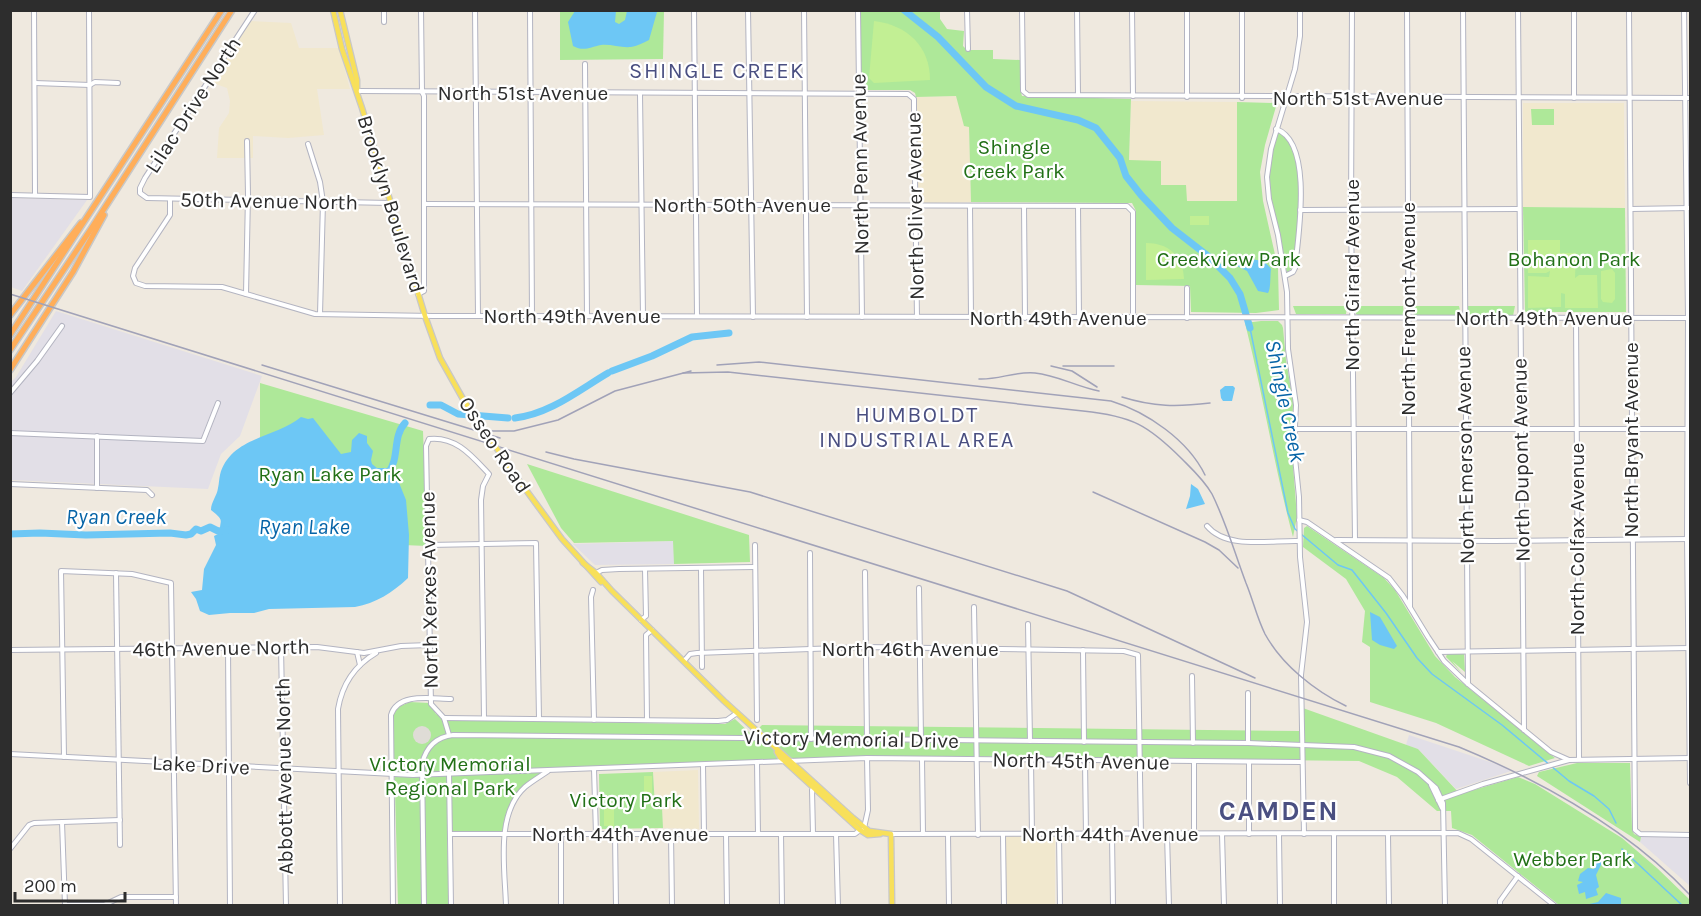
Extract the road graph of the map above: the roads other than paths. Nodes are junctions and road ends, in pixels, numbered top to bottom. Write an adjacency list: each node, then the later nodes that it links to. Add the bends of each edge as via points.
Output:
1 (34, 10): 33 (street)
2 (89, 10): 35 (street)
3 (232, 10): 62 (highway)
4 (255, 10): 65 (street, Lilac Drive North, via 145,178 140,188)
5 (333, 10): 36 (main road, Brooklyn Boulevard)
6 (340, 10): 36 (main road, Brooklyn Boulevard)
7 (384, 10): 30 (street)
8 (421, 10): 37 (street)
9 (475, 10): 38 (street)
10 (530, 10): 39 (street)
11 (694, 10): 42 (street)
12 (748, 10): 43 (street)
13 (804, 10): 44 (street)
14 (858, 10): 45 (street, North Penn Avenue)
15 (967, 10): 31 (street)
16 (1022, 10): 46 (street, North 51st Avenue, via 1023,91)
17 (1077, 10): 46 (street)
18 (1132, 10): 48 (street)
19 (1186, 10): 49 (street)
20 (1242, 10): 51 (street)
21 (1300, 10): 50 (street, via 1298,53)
22 (1352, 10): 52 (street, North Girard Avenue)
23 (1407, 10): 53 (street, North Fremont Avenue)
24 (1463, 10): 54 (street, North Emerson Avenue)
25 (1518, 10): 55 (street, North Dupont Avenue)
26 (1574, 10): 56 (street)
27 (1629, 10): 57 (street, North Bryant Avenue)
28 (1684, 10): 58 (street)
29 (221, 11): 90 (highway)
30 (384, 22)
31 (968, 49)
32 (585, 64): 40 (street)
33 (35, 83): 35 (street); 64 (street)
34 (118, 83): 35 (street)
35 (90, 85): 64 (street, via 90,197)
36 (357, 92): 37 (street, North 51st Avenue); 69 (main road, Brooklyn Boulevard)
37 (422, 92): 38 (street, North 51st Avenue); 70 (street)
38 (476, 93): 39 (street, North 51st Avenue); 71 (street)
39 (530, 93): 40 (street, North 51st Avenue); 72 (street)
40 (585, 93): 41 (street, North 51st Avenue); 73 (street)
41 (640, 94): 42 (street, North 51st Avenue); 74 (street)
42 (695, 94): 43 (street, North 51st Avenue); 75 (street)
43 (750, 94): 44 (street, North 51st Avenue); 76 (street)
44 (804, 94): 45 (street, North 51st Avenue); 77 (street)
45 (858, 94): 47 (street, North 51st Avenue); 78 (street, North Penn Avenue)
46 (1078, 95): 48 (street, North 51st Avenue)
47 (912, 96): 79 (street, North Oliver Avenue)
48 (1132, 96): 49 (street, North 51st Avenue)
49 (1187, 97): 51 (street, North 51st Avenue)
50 (1287, 97): 51 (street, North 51st Avenue); 52 (street, North 51st Avenue); 59 (street)
51 (1242, 98)
52 (1352, 98): 53 (street, North 51st Avenue); 87 (street, North Girard Avenue)
53 (1407, 98): 54 (street, North 51st Avenue); 88 (street, North Fremont Avenue)
54 (1463, 98): 55 (street, North 51st Avenue); 85 (street, North Emerson Avenue)
55 (1519, 98): 56 (street, North 51st Avenue); 89 (street, North Dupont Avenue)
56 (1574, 98): 57 (street, North 51st Avenue)
57 (1630, 98): 58 (street, North 51st Avenue); 83 (street, North Bryant Avenue)
58 (1688, 98): 84 (street)
59 (1276, 129): 86 (street, via 1287,137 1297,153); 91 (street, via 1267,189)
60 (248, 141): 67 (street)
61 (308, 144): 68 (street)
62 (120, 184): 122 (highway); 123 (highway, via 73,273)
63 (10, 195): 64 (street)
64 (35, 195)
65 (147, 198): 66 (street, 50th Avenue North)
66 (170, 199): 67 (street, 50th Avenue North); 93 (street, North 49th Avenue, via 170,215 135,268 136,283 222,287)
67 (248, 201): 68 (street, 50th Avenue North); 93 (street)
68 (323, 202): 69 (street, 50th Avenue North); 95 (street)
69 (390, 203): 94 (main road, Brooklyn Boulevard)
70 (425, 204): 71 (street, North 50th Avenue); 94 (street, via 424,291)
71 (477, 204): 72 (street, North 50th Avenue); 98 (street)
72 (532, 204): 73 (street, North 50th Avenue); 99 (street)
73 (586, 204): 74 (street, North 50th Avenue); 100 (street)
74 (641, 204): 75 (street, North 50th Avenue); 101 (street)
75 (696, 205): 76 (street, North 50th Avenue); 102 (street)
76 (751, 205): 77 (street, North 50th Avenue); 104 (street)
77 (806, 205): 78 (street, North 50th Avenue); 103 (street)
78 (860, 205): 79 (street, North 50th Avenue); 105 (street, North Penn Avenue)
79 (915, 206): 80 (street, North 50th Avenue); 106 (street, North Oliver Avenue)
80 (969, 206): 81 (street, North 50th Avenue); 107 (street)
81 (1024, 206): 82 (street, North 50th Avenue); 108 (street)
82 (1078, 206): 109 (street); 110 (street, North 50th Avenue, via 1131,209)
83 (1631, 208): 84 (street); 118 (street, North Bryant Avenue)
84 (1689, 208): 119 (street)
85 (1463, 209): 88 (street); 89 (street); 115 (street, North Emerson Avenue)
86 (1300, 210): 87 (street); 91 (street, via 1295,268)
87 (1351, 210): 88 (street); 113 (street, North Girard Avenue)
88 (1407, 210): 114 (street, North Fremont Avenue)
89 (1519, 210): 116 (street, North Dupont Avenue)
90 (86, 218): 96 (highway); 121 (highway)
91 (1285, 276): 112 (street)
92 (1187, 288): 111 (street)
93 (246, 294): 95 (street, North 49th Avenue)
94 (418, 294): 97 (main road, Brooklyn Boulevard)
95 (320, 314): 97 (street, North 49th Avenue)
96 (10, 315)
97 (425, 316): 98 (street, North 49th Avenue); 154 (main road, Osseo Road, bridge, via 440,358 463,399)
98 (478, 316): 99 (street, North 49th Avenue)
99 (532, 316): 100 (street, North 49th Avenue)
100 (587, 316): 101 (street, North 49th Avenue)
101 (643, 316): 102 (street, North 49th Avenue)
102 (697, 316): 104 (street, North 49th Avenue)
103 (807, 316): 104 (street, North 49th Avenue); 105 (street, North 49th Avenue)
104 (753, 317)
105 (862, 317): 106 (street, North 49th Avenue)
106 (916, 317): 107 (street, North 49th Avenue)
107 (971, 317): 108 (street, North 49th Avenue)
108 (1025, 318): 109 (street, North 49th Avenue)
109 (1079, 318): 110 (street, North 49th Avenue)
110 (1133, 318): 111 (street, North 49th Avenue)
111 (1188, 318): 112 (street, North 49th Avenue)
112 (1287, 318): 113 (street, North 49th Avenue); 126 (street)
113 (1352, 318): 114 (street, North 49th Avenue); 127 (street, North Girard Avenue)
114 (1408, 318): 115 (street, North 49th Avenue); 128 (street, North Fremont Avenue)
115 (1464, 318): 116 (street, North 49th Avenue); 129 (street, North Emerson Avenue)
116 (1519, 318): 117 (street, North 49th Avenue); 130 (street, North Dupont Avenue)
117 (1576, 318): 118 (street, North 49th Avenue); 131 (street, North Colfax Avenue)
118 (1631, 318): 119 (street, North 49th Avenue); 132 (street, North Bryant Avenue)
119 (1689, 318): 133 (street)
120 (62, 326): 124 (street)
121 (10, 335)
122 (10, 350)
123 (10, 370)
124 (10, 393)
125 (218, 402): 135 (street, via 203,441)
126 (1295, 429): 127 (street); 139 (street)
127 (1353, 429): 128 (street); 144 (street, North Girard Avenue)
128 (1409, 429): 129 (street); 146 (street, North Fremont Avenue)
129 (1466, 429): 130 (street); 147 (street, North Emerson Avenue)
130 (1521, 429): 131 (street); 148 (street, North Dupont Avenue)
131 (1577, 429): 132 (street); 149 (street, North Colfax Avenue)
132 (1632, 429): 133 (street); 145 (street, North Bryant Avenue)
133 (1689, 429): 141 (street)
134 (10, 433): 135 (street)
135 (97, 436): 137 (street)
136 (10, 484): 137 (street)
137 (97, 488): 138 (street, via 147,490)
138 (152, 495)
139 (1299, 520): 142 (street); 143 (street)
140 (1207, 526): 142 (street, via 1235,541)
141 (1689, 539): 145 (street); 175 (street)
142 (1299, 540): 219 (street, via 1307,621 1300,675)
143 (1336, 540): 144 (street); 165 (street, via 1389,578)
144 (1355, 540): 146 (street)
145 (1632, 540): 149 (street); 179 (street, North Bryant Avenue)
146 (1410, 541): 147 (street); 165 (street, North Fremont Avenue)
147 (1466, 541): 148 (street); 190 (street, North Emerson Avenue)
148 (1522, 541): 149 (street); 191 (street, North Dupont Avenue)
149 (1576, 541): 184 (street, North Colfax Avenue)
150 (429, 545): 151 (street); 151 (street, North Xerxes Avenue, via 429,439 465,449 489,474 481,493); 169 (street, North Xerxes Avenue)
151 (482, 545): 202 (street); 203 (street, via 536,543)
152 (755, 545): 155 (street)
153 (810, 553): 177 (street)
154 (583, 563): 160 (main road, Osseo Road); 163 (main road, Osseo Road)
155 (755, 567): 157 (street); 186 (street)
156 (645, 568): 157 (street); 160 (street); 166 (street, via 646,616)
157 (701, 568): 188 (street)
158 (865, 572): 173 (street)
159 (116, 573): 171 (street, via 171,583); 176 (street); 181 (street, via 61,571)
160 (596, 573): 163 (main road, Osseo Road)
161 (919, 588): 174 (street)
162 (593, 590): 204 (street)
163 (612, 591): 166 (main road, Osseo Road)
164 (974, 607): 178 (street)
165 (1410, 607): 189 (street)
166 (641, 620): 168 (main road, Osseo Road)
167 (1028, 624): 182 (street)
168 (652, 630): 192 (main road, Osseo Road); 205 (street, via 646,635)
169 (430, 645): 185 (street, 46th Avenue North); 198 (street, North Xerxes Avenue)
170 (282, 647): 172 (street, 46th Avenue North); 187 (street, 46th Avenue North, via 328,647); 241 (street, Abbott Avenue North)
171 (172, 648): 172 (street, 46th Avenue North); 176 (street, 46th Avenue North); 238 (street)
172 (228, 648): 240 (street)
173 (866, 648): 174 (street, North 46th Avenue); 177 (street, North 46th Avenue); 211 (street)
174 (920, 648): 178 (street, North 46th Avenue); 212 (street)
175 (1690, 648): 179 (street); 222 (street)
176 (117, 649): 181 (street, 46th Avenue North); 227 (street)
177 (811, 649): 186 (street, North 46th Avenue); 210 (street)
178 (975, 649): 182 (street, North 46th Avenue); 213 (street)
179 (1633, 649): 184 (street); 226 (street, North Bryant Avenue)
180 (10, 650): 181 (street, 46th Avenue North)
181 (63, 650): 221 (street)
182 (1029, 650): 183 (street, North 46th Avenue); 214 (street)
183 (1083, 650): 215 (street); 216 (street, North 46th Avenue, via 1138,655)
184 (1578, 650): 191 (street); 225 (street, North Colfax Avenue)
185 (379, 651): 187 (street, 46th Avenue North); 193 (street)
186 (756, 651): 188 (street, North 46th Avenue); 206 (street)
187 (357, 652): 193 (street)
188 (702, 652): 192 (street, North 46th Avenue, via 693,653); 194 (street)
189 (1438, 652): 190 (street); 196 (street)
190 (1468, 652): 191 (street); 196 (street, North Emerson Avenue)
191 (1523, 652): 207 (street, North Dupont Avenue)
192 (684, 661): 200 (main road, Osseo Road)
193 (360, 665): 244 (street, via 344,689 338,709)
194 (702, 666)
195 (1192, 676): 217 (street)
196 (1468, 684): 207 (street)
197 (1248, 693): 218 (street)
198 (431, 699): 199 (street); 201 (street, North Xerxes Avenue); 246 (street, via 405,700 393,710)
199 (451, 699)
200 (737, 713): 205 (street, Victory Memorial Drive, via 718,721); 209 (main road, Osseo Road)
201 (444, 717): 202 (street, Victory Memorial Drive); 208 (street, North Xerxes Avenue)
202 (484, 718): 203 (street, Victory Memorial Drive)
203 (539, 719): 204 (street, Victory Memorial Drive)
204 (594, 720): 205 (street, Victory Memorial Drive)
205 (647, 720)
206 (757, 720)
207 (1524, 730): 231 (street, via 1551,752)
208 (449, 735): 209 (street, Victory Memorial Drive); 247 (street, via 429,747)
209 (765, 739): 210 (street, Victory Memorial Drive); 232 (main road, Osseo Road)
210 (811, 739): 211 (street, Victory Memorial Drive)
211 (867, 739): 212 (street, Victory Memorial Drive)
212 (921, 740): 213 (street, Victory Memorial Drive)
213 (976, 740): 214 (street, Victory Memorial Drive); 228 (street)
214 (1030, 741): 215 (street, Victory Memorial Drive)
215 (1084, 742): 216 (street, Victory Memorial Drive)
216 (1139, 742): 217 (street, Victory Memorial Drive); 233 (street)
217 (1193, 743): 218 (street, Victory Memorial Drive)
218 (1248, 743): 219 (street, Victory Memorial Drive)
219 (1302, 744): 237 (street); 250 (street, Victory Memorial Drive, via 1379,752 1409,766 1436,788)
220 (10, 754): 221 (street, Lake Drive)
221 (64, 757): 227 (street, Lake Drive)
222 (1690, 758): 226 (street); 248 (street)
223 (867, 759): 224 (street, North 45th Avenue); 232 (street, North 45th Avenue); 253 (street, via 868,810)
224 (922, 759): 228 (street, North 45th Avenue); 268 (street)
225 (1579, 759): 226 (street); 231 (street)
226 (1634, 759): 285 (street, North Bryant Avenue, via 1637,833)
227 (119, 760): 238 (street, Lake Drive); 251 (street)
228 (976, 760): 229 (street, North 45th Avenue); 275 (street)
229 (1031, 760): 230 (street, North 45th Avenue); 277 (street)
230 (1085, 760): 233 (street, North 45th Avenue); 279 (street)
231 (1569, 760): 250 (street)
232 (788, 761): 234 (street, North 45th Avenue); 249 (main road, Osseo Road); 253 (main road, Osseo Road)
233 (1140, 761): 235 (street, North 45th Avenue); 281 (street)
234 (758, 762): 239 (street, North 45th Avenue); 263 (street)
235 (1194, 762): 236 (street, North 45th Avenue); 270 (street)
236 (1249, 762): 237 (street, North 45th Avenue); 272 (street)
237 (1302, 762): 273 (street)
238 (174, 763): 240 (street, Lake Drive); 289 (street)
239 (703, 765): 242 (street, North 45th Avenue); 261 (street)
240 (230, 766): 241 (street, Lake Drive); 292 (street)
241 (284, 769): 244 (street, Lake Drive); 293 (street, Abbott Avenue North)
242 (594, 769): 243 (street, North 45th Avenue); 258 (street)
243 (549, 770): 245 (street, North 45th Avenue); 256 (street, via 524,787 506,821)
244 (339, 772): 246 (street, Lake Drive); 294 (street)
245 (449, 773): 247 (street, North 45th Avenue); 255 (street)
246 (392, 774): 247 (street, North 45th Avenue); 295 (street)
247 (421, 774): 296 (street)
248 (1690, 783)
249 (814, 788): 253 (main road, Osseo Road); 265 (street)
250 (1440, 799): 254 (street, Victory Memorial Drive)
251 (120, 820): 252 (street); 286 (street)
252 (62, 822): 287 (street, via 29,825); 290 (street)
253 (862, 829): 266 (street, North 44th Avenue, via 855,834); 267 (main road, via 872,836)
254 (1445, 832): 284 (street, North 44th Avenue); 288 (street, North 44th Avenue, via 1472,839); 315 (street)
255 (450, 834): 256 (street, North 44th Avenue); 297 (street)
256 (505, 834): 257 (street, North 44th Avenue); 298 (street)
257 (561, 834): 258 (street, North 44th Avenue); 299 (street)
258 (596, 834): 259 (street, North 44th Avenue)
259 (615, 834): 260 (street, North 44th Avenue); 300 (street)
260 (671, 834): 261 (street, North 44th Avenue); 301 (street)
261 (704, 834): 262 (street, North 44th Avenue)
262 (726, 834): 263 (street, North 44th Avenue); 302 (street)
263 (759, 834): 264 (street, North 44th Avenue)
264 (781, 834): 265 (street, North 44th Avenue); 303 (street)
265 (813, 834): 266 (street, North 44th Avenue)
266 (836, 834): 304 (street)
267 (891, 834): 268 (street, North 44th Avenue); 305 (main road)
268 (923, 834): 274 (street, North 44th Avenue)
269 (1167, 834): 270 (street, North 44th Avenue); 281 (street, North 44th Avenue); 310 (street)
270 (1194, 834): 271 (street, North 44th Avenue)
271 (1222, 834): 272 (street, North 44th Avenue); 311 (street)
272 (1249, 834): 282 (street, North 44th Avenue)
273 (1304, 834): 282 (street, North 44th Avenue); 283 (street, North 44th Avenue)
274 (948, 835): 275 (street, North 44th Avenue); 306 (street)
275 (978, 835): 276 (street, North 44th Avenue)
276 (1003, 835): 277 (street, North 44th Avenue); 307 (street)
277 (1032, 835): 278 (street, North 44th Avenue)
278 (1059, 835): 279 (street, North 44th Avenue); 308 (street)
279 (1086, 835): 280 (street, North 44th Avenue)
280 (1112, 835): 281 (street, North 44th Avenue); 309 (street)
281 (1141, 835)
282 (1279, 835): 312 (street)
283 (1334, 835): 284 (street, North 44th Avenue); 313 (street)
284 (1388, 835): 314 (street)
285 (1690, 835)
286 (120, 845)
287 (10, 849)
288 (1518, 876): 316 (street); 317 (street)
289 (176, 897): 290 (street, via 121,897 104,905); 291 (street)
290 (65, 905)
291 (176, 906)
292 (230, 906)
293 (285, 906)
294 (340, 906)
295 (393, 906)
296 (424, 906)
297 (452, 906)
298 (506, 906)
299 (561, 906)
300 (616, 906)
301 (672, 906)
302 (727, 906)
303 (782, 906)
304 (838, 906)
305 (892, 906)
306 (949, 906)
307 (1004, 906)
308 (1059, 906)
309 (1113, 906)
310 (1168, 906)
311 (1224, 906)
312 (1280, 906)
313 (1334, 906)
314 (1389, 906)
315 (1445, 906)
316 (1500, 906)
317 (1555, 906)

